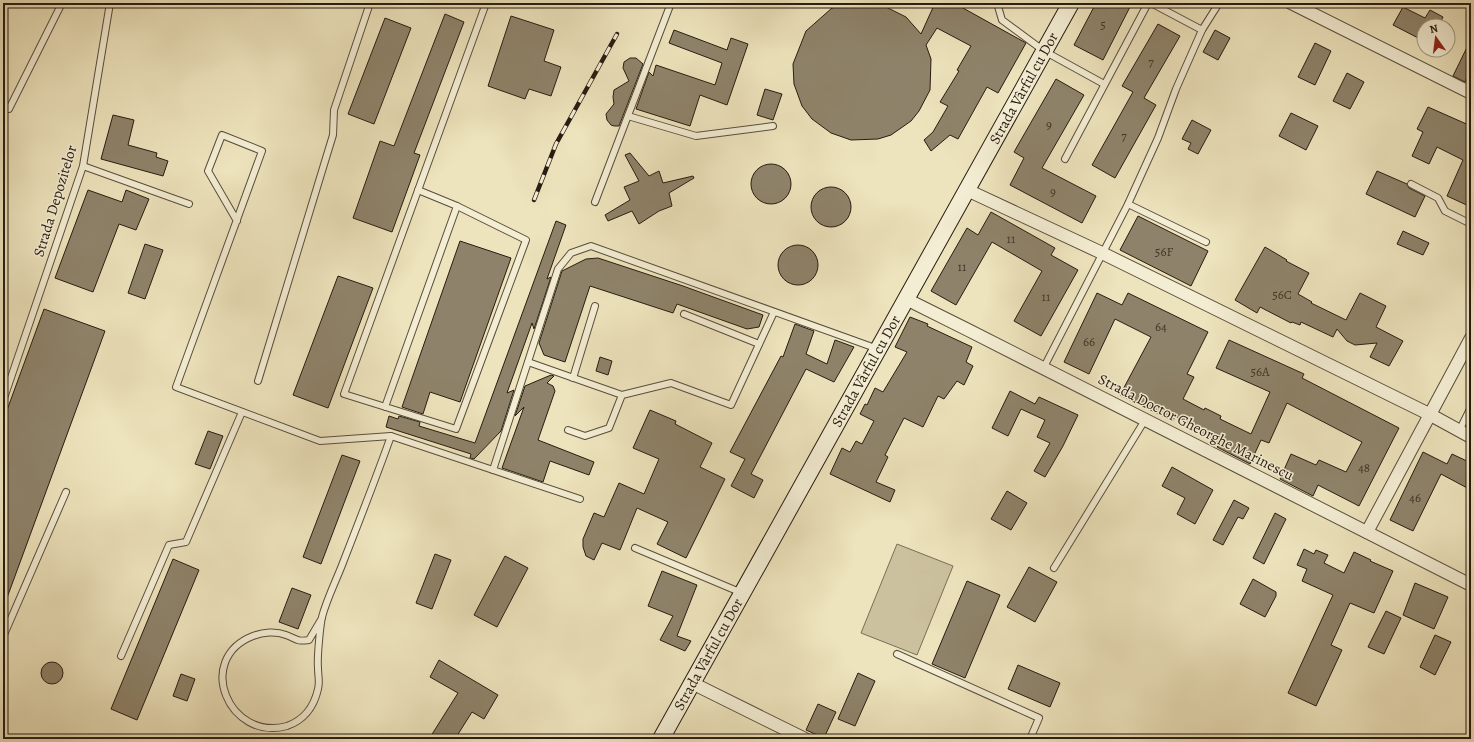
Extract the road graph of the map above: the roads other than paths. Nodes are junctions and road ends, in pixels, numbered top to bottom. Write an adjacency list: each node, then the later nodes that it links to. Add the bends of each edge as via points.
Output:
1 (62, 3): 17 (lane, via 9,109)
2 (110, 3): 21 (lane, Strada Depozitelor)
3 (370, 3): 43 (lane, via 334,110 333,136)
4 (477, 3): 12 (lane)
5 (671, 3): 18 (lane)
6 (996, 3): 14 (lane, via 1002,20)
7 (1071, 3): 14 (street, Strada Vârful cu Dor)
8 (1148, 3): 15 (lane)
9 (1151, 3): 13 (lane)
10 (1218, 3): 13 (lane)
11 (1291, 3): 16 (street)
12 (486, 5): 23 (lane)
13 (1202, 30): 27 (lane)
14 (1044, 50): 15 (lane); 24 (street, Strada Vârful cu Dor)
15 (1104, 84): 20 (lane)
16 (1471, 93)
17 (3, 106)
18 (628, 116): 19 (lane, via 696,136); 25 (lane)
19 (773, 126)
20 (1065, 159)
21 (83, 166): 26 (lane); 45 (lane, Strada Depozitelor)
22 (1411, 184): 30 (lane, via 1438,198 1445,211)
23 (418, 190): 28 (lane); 46 (lane, via 344,394)
24 (967, 190): 32 (street); 33 (street, Strada Vârful cu Dor)
25 (595, 202)
26 (189, 204)
27 (1128, 204): 31 (lane); 32 (lane)
28 (457, 206): 46 (lane); 46 (lane, via 526,240 456,430)
29 (237, 221): 29 (lane, via 208,171 222,135 262,151); 48 (lane, via 176,387)
30 (1471, 224)
31 (1206, 242)
32 (1102, 253): 41 (lane); 49 (street)
33 (906, 299): 39 (street, Strada Vârful cu Dor); 41 (street, Strada Doctor Gheorghe Marinescu)
34 (595, 306): 42 (lane)
35 (774, 312): 38 (lane); 39 (lane); 40 (lane, via 591,246 571,253 558,269)
36 (684, 314): 38 (lane)
37 (1471, 338): 49 (street)
38 (759, 344): 44 (lane, via 731,405 671,382)
39 (878, 349): 62 (street, Strada Vârful cu Dor)
40 (528, 362): 42 (lane); 55 (lane)
41 (1044, 367): 50 (street, Strada Doctor Gheorghe Marinescu)
42 (573, 378): 44 (lane)
43 (258, 381)
44 (622, 395): 51 (lane, via 608,428 585,436)
45 (3, 401)
46 (385, 407)
47 (1471, 407): 52 (lane)
48 (242, 412): 53 (lane, via 320,441); 66 (lane, via 186,542 168,546)
49 (1429, 414): 52 (street); 58 (street)
50 (1145, 420): 58 (street, Strada Doctor Gheorghe Marinescu); 60 (lane)
51 (568, 430)
52 (1459, 430): 54 (street)
53 (391, 436): 55 (lane); 63 (lane)
54 (1471, 437)
55 (493, 470): 57 (lane)
56 (66, 492): 64 (lane)
57 (580, 499)
58 (1367, 532): 61 (street, Strada Doctor Gheorghe Marinescu)
59 (635, 548): 62 (lane)
60 (1054, 568)
61 (1471, 585)
62 (742, 593): 67 (street, Strada Vârful cu Dor)
63 (322, 618): 63 (lane, via 309,640 299,641 285,634 269,632 240,643 229,655 223,670 222,686 226,701 235,715 248,724 264,729 280,729 295,723 308,713 316,699 320,683 318,667)
64 (3, 637)
65 (897, 654): 70 (lane, via 1039,718)
66 (121, 656)
67 (692, 683): 68 (street, Strada Vârful cu Dor); 69 (street)
68 (661, 739)
69 (805, 739)
70 (1030, 739)

